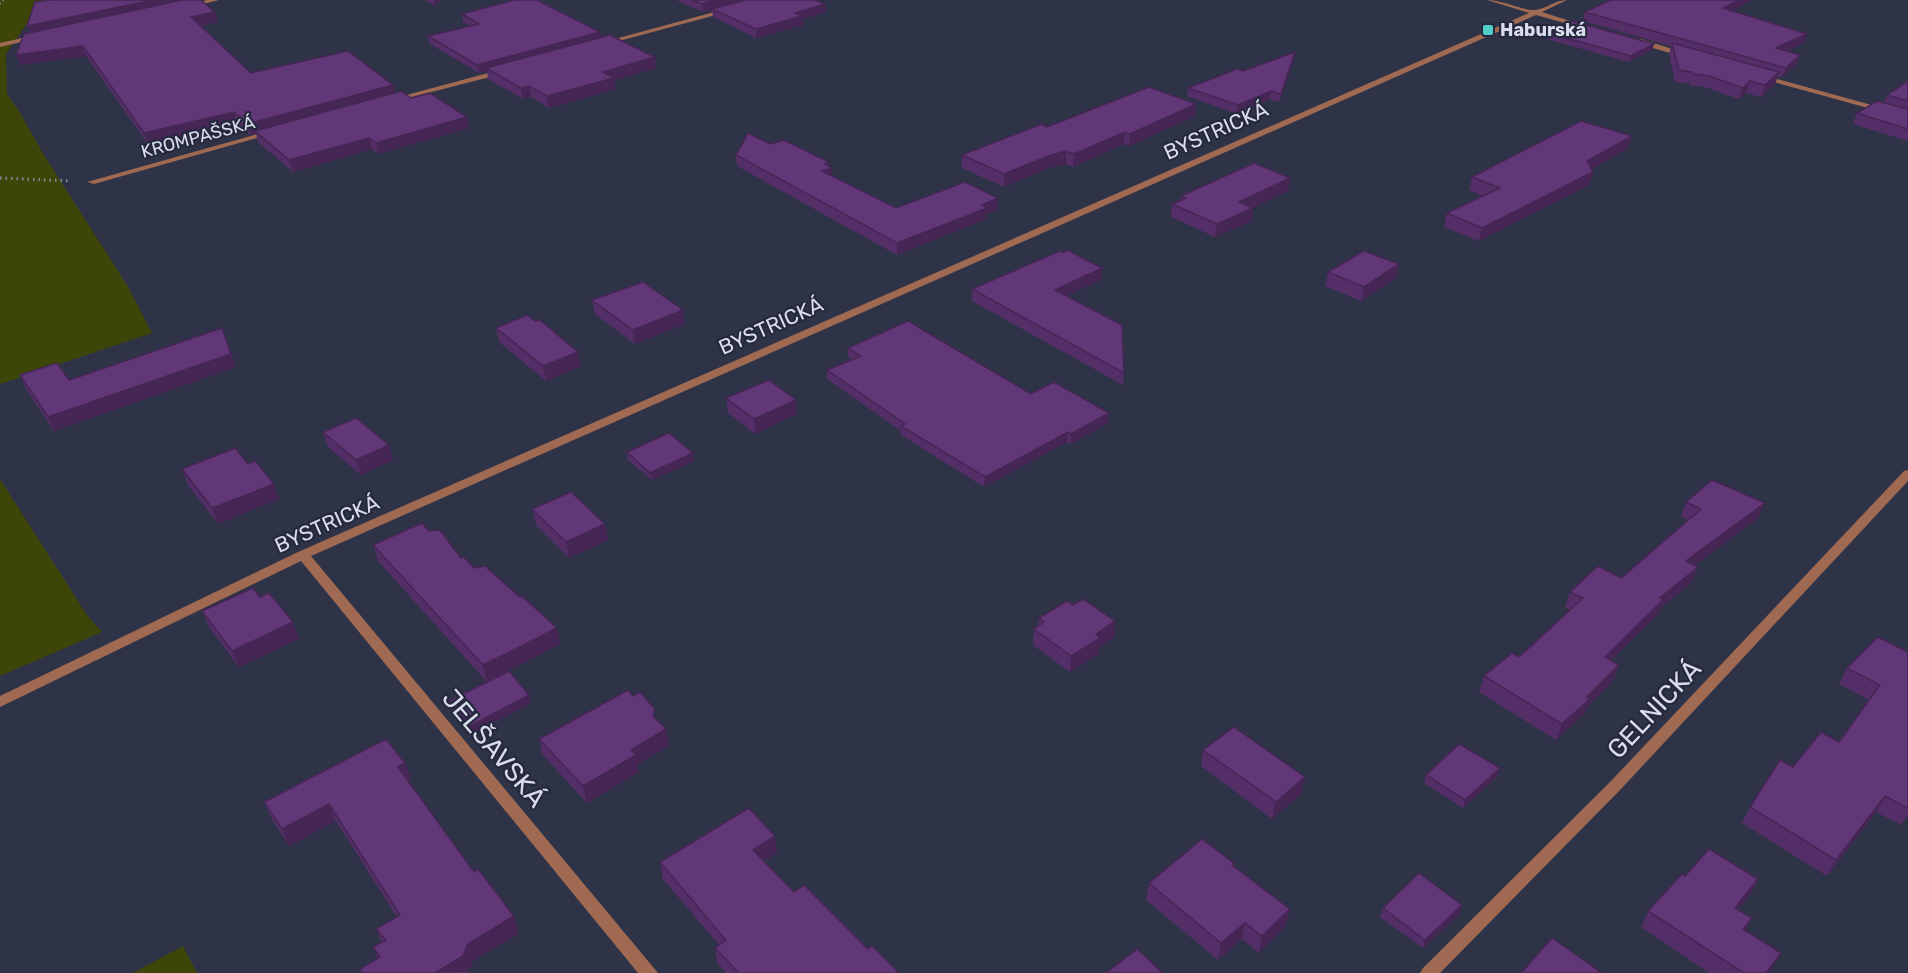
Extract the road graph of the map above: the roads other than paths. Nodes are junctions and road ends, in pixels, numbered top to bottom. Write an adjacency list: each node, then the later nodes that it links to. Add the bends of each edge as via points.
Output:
1 (216, 0): 5 (street)
2 (1490, 0): 6 (street)
3 (1564, 0): 6 (street, BYSTRICKÁ)
4 (742, 6): 11 (street)
5 (182, 7)
6 (1535, 12): 7 (street); 20 (street, BYSTRICKÁ)
7 (1592, 28)
8 (45, 35): 10 (street)
9 (1626, 38): 12 (street)
10 (0, 45)
11 (593, 46)
12 (1694, 57)
13 (513, 68): 15 (street)
14 (1751, 73): 16 (street)
15 (388, 102)
16 (1908, 117)
17 (285, 129): 18 (street, KROMPAŠSKÁ)
18 (91, 182)
19 (1908, 474): 23 (street, GELNICKÁ, via 1616,785)
20 (303, 555): 21 (street, BYSTRICKÁ); 22 (street, JELŠAVSKÁ)
21 (0, 702)
22 (648, 973)
23 (1429, 973)

